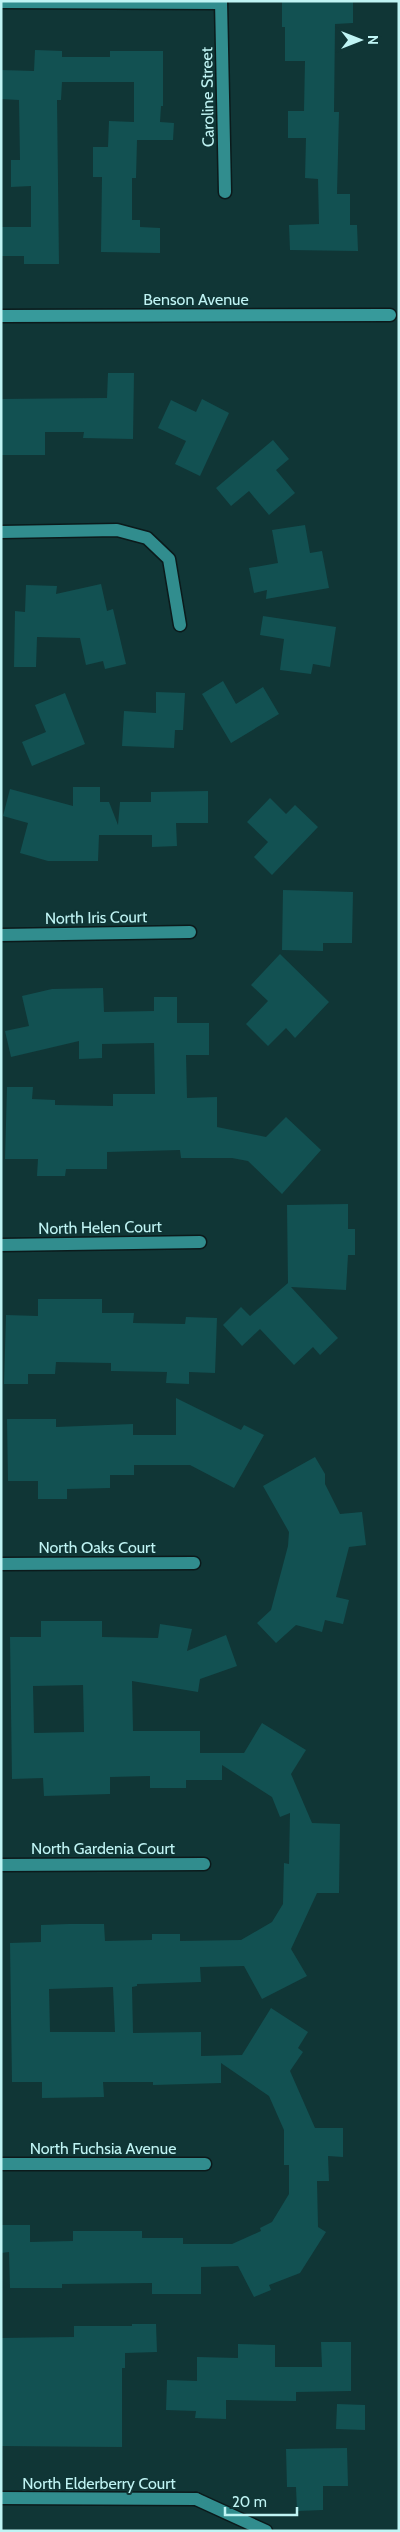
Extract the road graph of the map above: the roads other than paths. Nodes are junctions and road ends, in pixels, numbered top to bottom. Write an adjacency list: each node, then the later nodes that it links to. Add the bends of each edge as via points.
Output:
1 (1, 2): 2 (street)
2 (221, 2): 3 (street, Caroline Street)
3 (225, 192)
4 (390, 315): 5 (main road, Benson Avenue)
5 (1, 316)
6 (1, 532): 7 (street, via 117,530 147,538 169,559)
7 (180, 624)
8 (190, 932): 9 (street, North Iris Court)
9 (1, 935)
10 (200, 1242): 11 (street, North Helen Court)
11 (1, 1245)
12 (194, 1563): 13 (street, North Oaks Court)
13 (1, 1564)
14 (204, 1864): 15 (street, North Gardenia Court)
15 (1, 1865)
16 (1, 2164): 17 (street, North Fuchsia Avenue)
17 (205, 2164)
18 (1, 2498): 19 (street, North Elderberry Court, via 196,2499)
19 (266, 2531)

